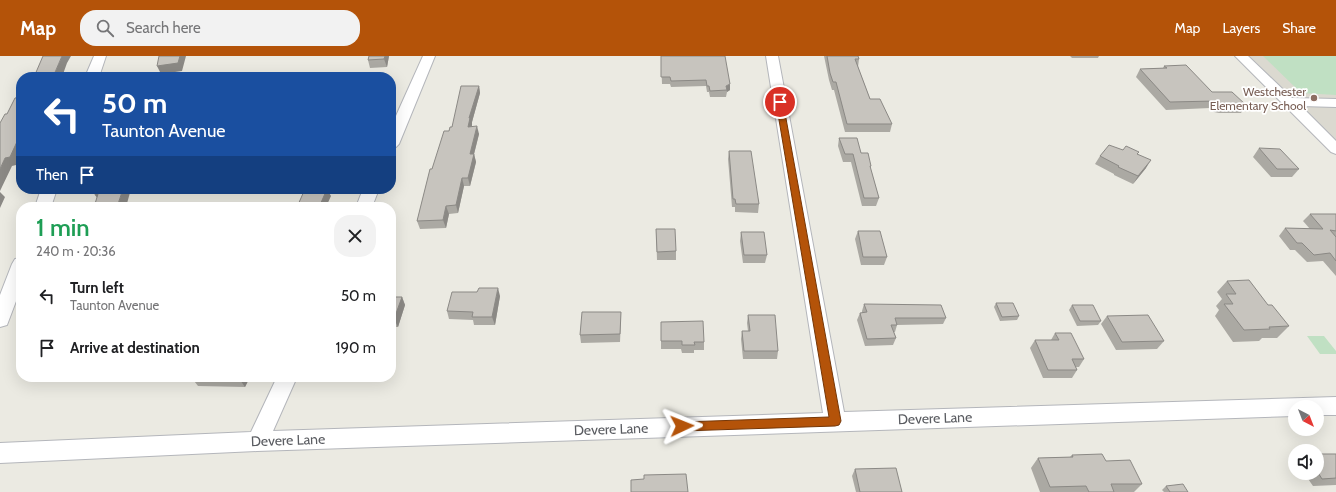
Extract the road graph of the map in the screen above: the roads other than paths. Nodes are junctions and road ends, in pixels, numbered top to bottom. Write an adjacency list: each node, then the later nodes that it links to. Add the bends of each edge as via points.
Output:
1 (100, 56): 5 (street)
2 (429, 56): 8 (street)
3 (772, 56): 16 (street)
4 (1241, 56): 6 (street)
5 (94, 72)
6 (1288, 102): 7 (street); 9 (street)
7 (1336, 103)
8 (396, 132)
9 (1336, 149)
10 (16, 277): 11 (street)
11 (0, 320)
12 (285, 382): 17 (street)
13 (1324, 406): 14 (street, Devere Lane)
14 (1336, 406)
15 (1288, 407): 16 (street, Devere Lane)
16 (835, 421): 17 (street, Devere Lane)
17 (257, 441): 18 (street, Devere Lane)
18 (0, 454)

